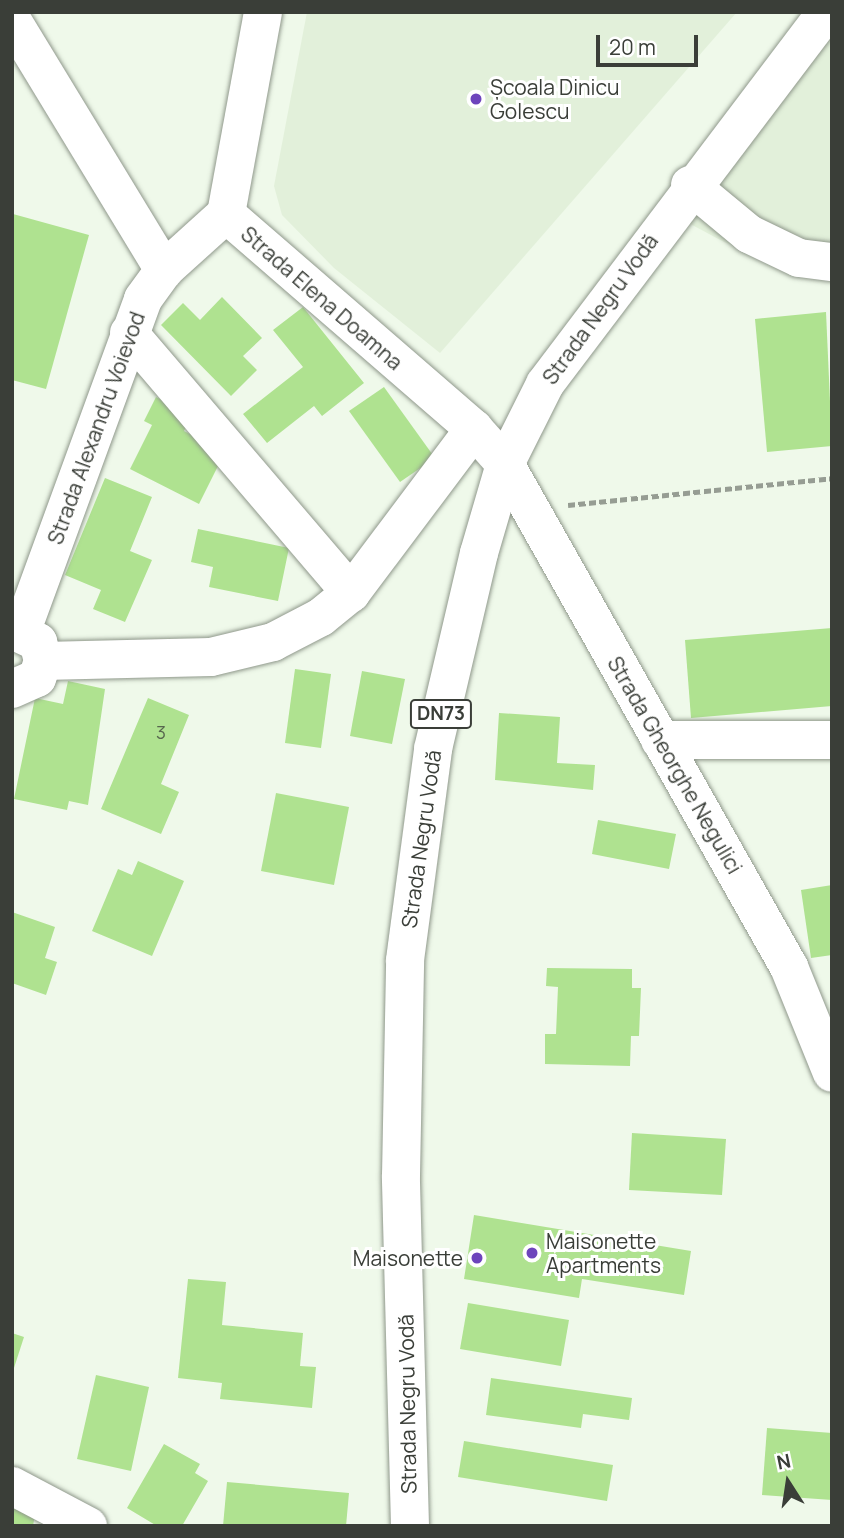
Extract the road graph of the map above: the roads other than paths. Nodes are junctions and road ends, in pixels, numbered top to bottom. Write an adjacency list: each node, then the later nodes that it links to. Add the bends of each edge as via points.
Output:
1 (263, 12): 5 (street, Strada Elena Doamna)
2 (826, 12): 4 (street, Strada Negru Vodă / DN73)
3 (12, 20): 7 (street)
4 (690, 185): 6 (street, via 749,234 799,258); 10 (street, Strada Negru Vodă / DN73, via 545,384)
5 (226, 214): 7 (street, Strada Alexandru Voievod); 9 (street, Strada Elena Doamna)
6 (832, 262)
7 (164, 270): 8 (street, Strada Alexandru Voievod)
8 (129, 333): 11 (street); 12 (street, Strada Alexandru Voievod)
9 (474, 429): 10 (street, Strada Elena Doamna); 11 (street)
10 (506, 464): 14 (street, Strada Gheorghe Negulici); 19 (street, Strada Negru Vodă / DN73, via 455,647 413,864 401,1149)
11 (351, 593): 12 (street, via 273,642 211,657)
12 (26, 640): 13 (street, via 37,678)
13 (12, 689)
14 (660, 740): 15 (street); 16 (street, Strada Gheorghe Negulici, via 789,967)
15 (832, 740)
16 (832, 1073)
17 (12, 1486): 18 (street)
18 (88, 1526)
19 (410, 1526)

